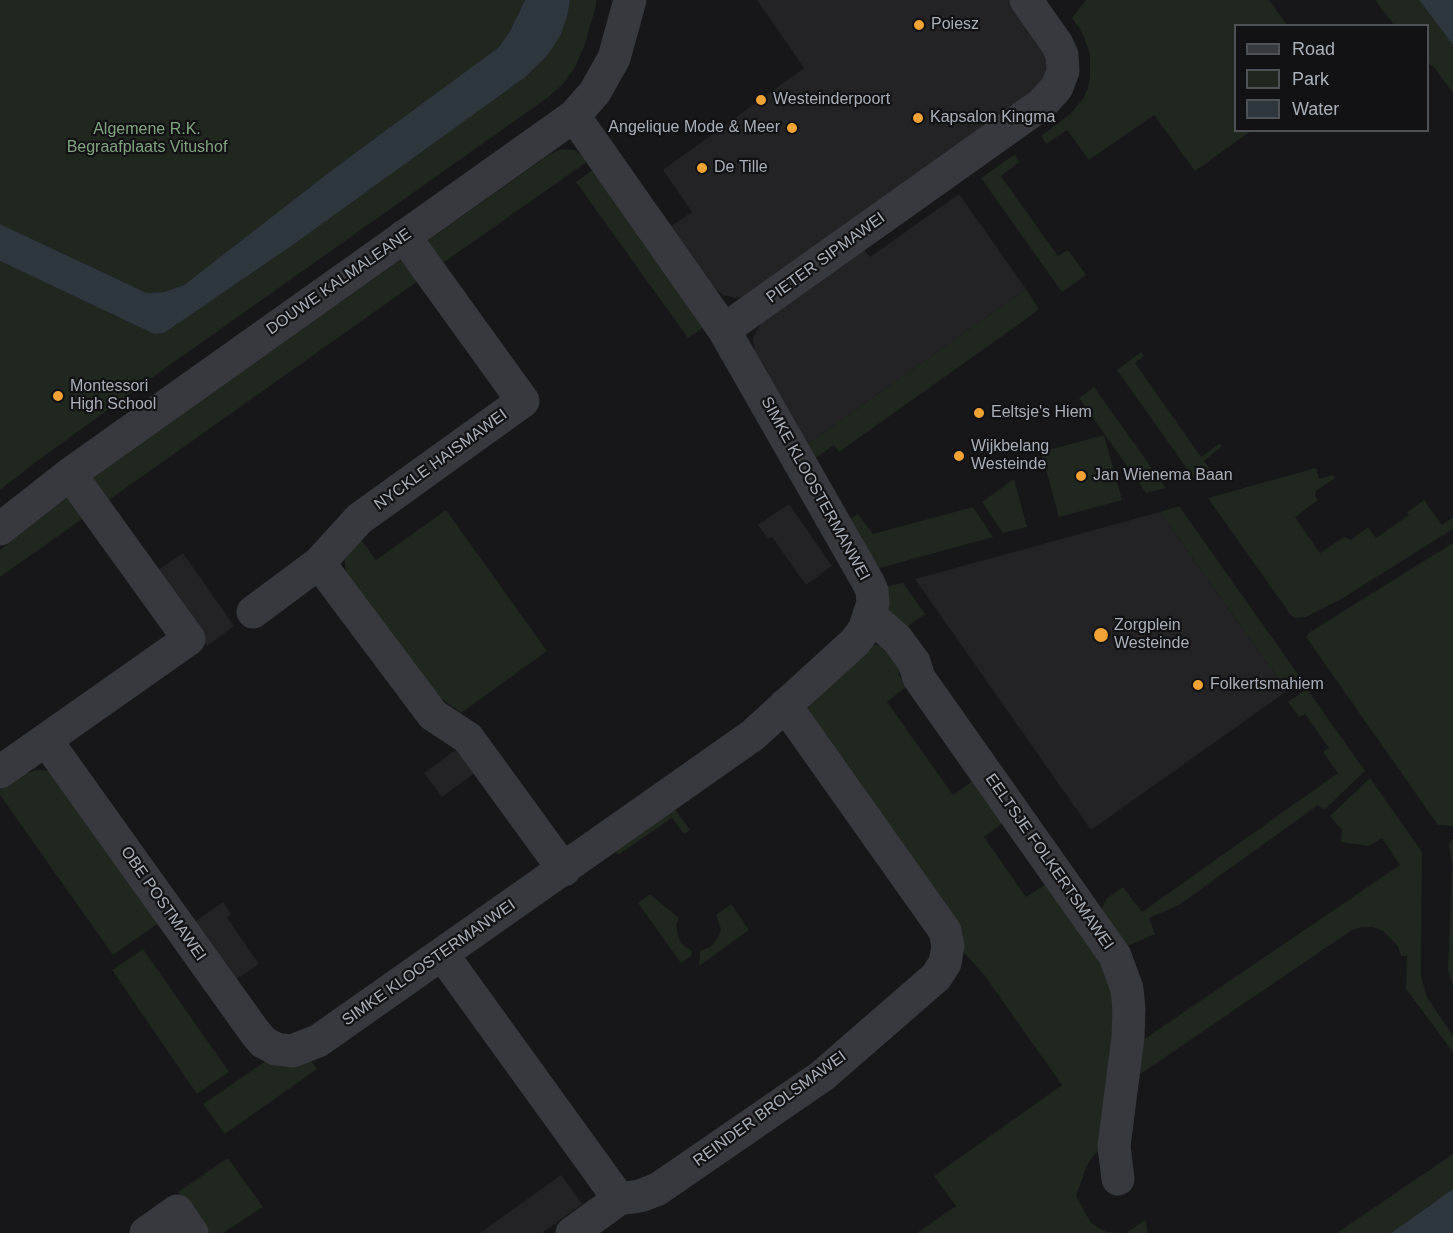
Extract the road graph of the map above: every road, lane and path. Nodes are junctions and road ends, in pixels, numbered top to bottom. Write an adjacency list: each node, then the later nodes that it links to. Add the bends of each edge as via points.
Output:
1 (630, 0): 3 (street, DOUWE KALMALEANE, via 614,58 595,92)
2 (1026, 0): 5 (street, PIETER SIPMAWEI, via 1058,44 1062,56 1063,71 1057,87 1042,104)
3 (574, 116): 4 (street, DOUWE KALMALEANE); 5 (street)
4 (404, 236): 6 (street, DOUWE KALMALEANE); 8 (street, NYCKLE HAISMAWEI, via 523,401 358,519)
5 (724, 330): 10 (street, SIMKE KLOOSTERMANWEI, via 868,582 873,603)
6 (70, 474): 7 (street, DOUWE KALMALEANE); 12 (street, via 189,639)
7 (0, 529)
8 (319, 563): 9 (street, NYCKLE HAISMAWEI); 14 (street, via 434,715 468,738)
9 (253, 612)
10 (870, 615): 11 (street, SIMKE KLOOSTERMANWEI, via 855,642); 17 (street, EELTSJE FOLKERTSMAWEI, via 897,639 914,662 919,678 1116,956 1129,1009 1114,1146)
11 (785, 705): 14 (street, SIMKE KLOOSTERMANWEI, via 753,735); 18 (street, REINDER BROLSMAWEI, via 945,931 945,963 936,977 822,1076 658,1189)
12 (46, 740): 13 (street); 16 (street, OBE POSTMAWEI, via 254,1031 276,1049)
13 (0, 772)
14 (564, 870): 15 (street, SIMKE KLOOSTERMANWEI)
15 (442, 954): 16 (street, SIMKE KLOOSTERMANWEI, via 318,1041); 18 (street)
16 (292, 1051)
17 (1118, 1179)
18 (619, 1199): 21 (street, REINDER BROLSMAWEI)
19 (184, 1222): 20 (street)
20 (146, 1233)
21 (572, 1233)

